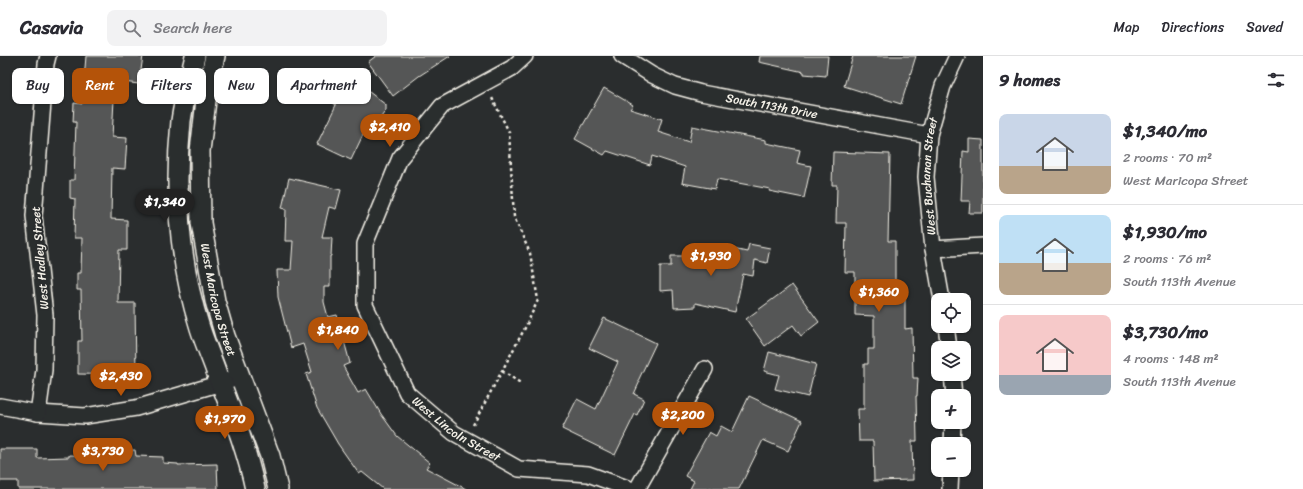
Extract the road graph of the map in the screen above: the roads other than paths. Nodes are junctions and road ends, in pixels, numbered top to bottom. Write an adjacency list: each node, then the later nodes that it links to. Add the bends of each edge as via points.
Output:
1 (48, 56): 15 (street, West Hadley Street, via 34,216 45,314 44,370)
2 (195, 56): 13 (street, West Maricopa Street, via 182,120 178,188 182,252 200,329)
3 (215, 56): 12 (street, West Maricopa Street, via 207,92 200,151 201,223 215,301)
4 (525, 56): 19 (street, West Lincoln Street, via 512,68 442,106 400,158 365,244 365,305 407,393 454,433 519,469 588,474)
5 (622, 56): 7 (street, South 113th Drive, via 675,86)
6 (957, 56): 7 (street, West Buchanan Street, via 943,86)
7 (929, 135): 9 (street, West Buchanan Street, via 926,177)
8 (983, 246): 9 (street)
9 (934, 249): 10 (street, West Buchanan Street)
10 (941, 293)
11 (705, 369): 20 (street)
12 (240, 376): 13 (street); 18 (street, West Maricopa Street, via 270,456)
13 (221, 383): 15 (street, via 136,408 85,416); 17 (street, West Maricopa Street, via 247,455)
14 (0, 406): 15 (street)
15 (38, 413)
16 (951, 477): 21 (street)
17 (255, 489)
18 (278, 489)
19 (630, 489)
20 (638, 489)
21 (950, 489)

